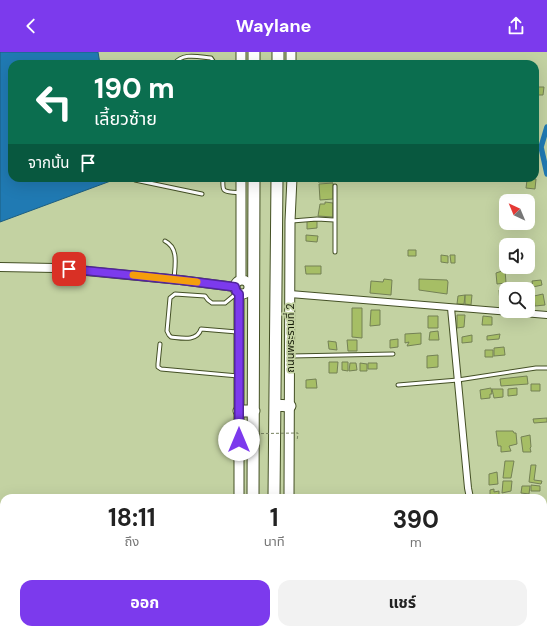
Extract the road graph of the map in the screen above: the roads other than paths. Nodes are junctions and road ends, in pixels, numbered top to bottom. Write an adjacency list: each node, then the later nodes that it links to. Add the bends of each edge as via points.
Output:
1 (179, 60): 2 (lane, via 192,56)
2 (212, 60)
3 (145, 182): 11 (lane)
4 (223, 182): 10 (lane, via 222,187 226,192)
5 (241, 182): 10 (main road)
6 (254, 182): 18 (highway)
7 (277, 182): 30 (highway, ถนนพระรามที่ 2)
8 (292, 182): 13 (main road, ถนนพระรามที่ 2)
9 (335, 186): 12 (lane)
10 (241, 193): 18 (main road)
11 (202, 194)
12 (334, 220): 13 (lane); 15 (lane)
13 (290, 221): 19 (main road, ถนนพระรามที่ 2)
14 (165, 240): 17 (lane, via 176,257)
15 (335, 252)
16 (0, 267): 17 (street, via 55,268)
17 (174, 279): 18 (street)
18 (243, 288): 22 (main road); 22 (lane, via 225,303 216,304 205,296 175,294 170,298 167,330 171,337 189,338 198,336 201,330); 33 (highway)
19 (290, 294): 20 (street); 25 (main road, ถนนพระรามที่ 2)
20 (451, 308): 21 (street); 28 (street)
21 (547, 316)
22 (239, 332): 27 (main road)
23 (160, 344): 27 (lane, via 158,367 161,369)
24 (393, 354): 25 (lane)
25 (290, 356): 31 (main road, ถนนพระรามที่ 2)
26 (547, 368): 28 (lane)
27 (239, 376): 32 (main road)
28 (458, 380): 29 (lane); 38 (street)
29 (398, 385)
30 (275, 405): 31 (highway); 36 (highway, ถนนพระรามที่ 2)
31 (290, 406): 37 (main road, ถนนพระรามที่ 2)
32 (239, 411): 33 (highway); 34 (main road)
33 (254, 412): 35 (highway)
34 (239, 494)
35 (253, 494)
36 (274, 494)
37 (289, 494)
38 (469, 494)

